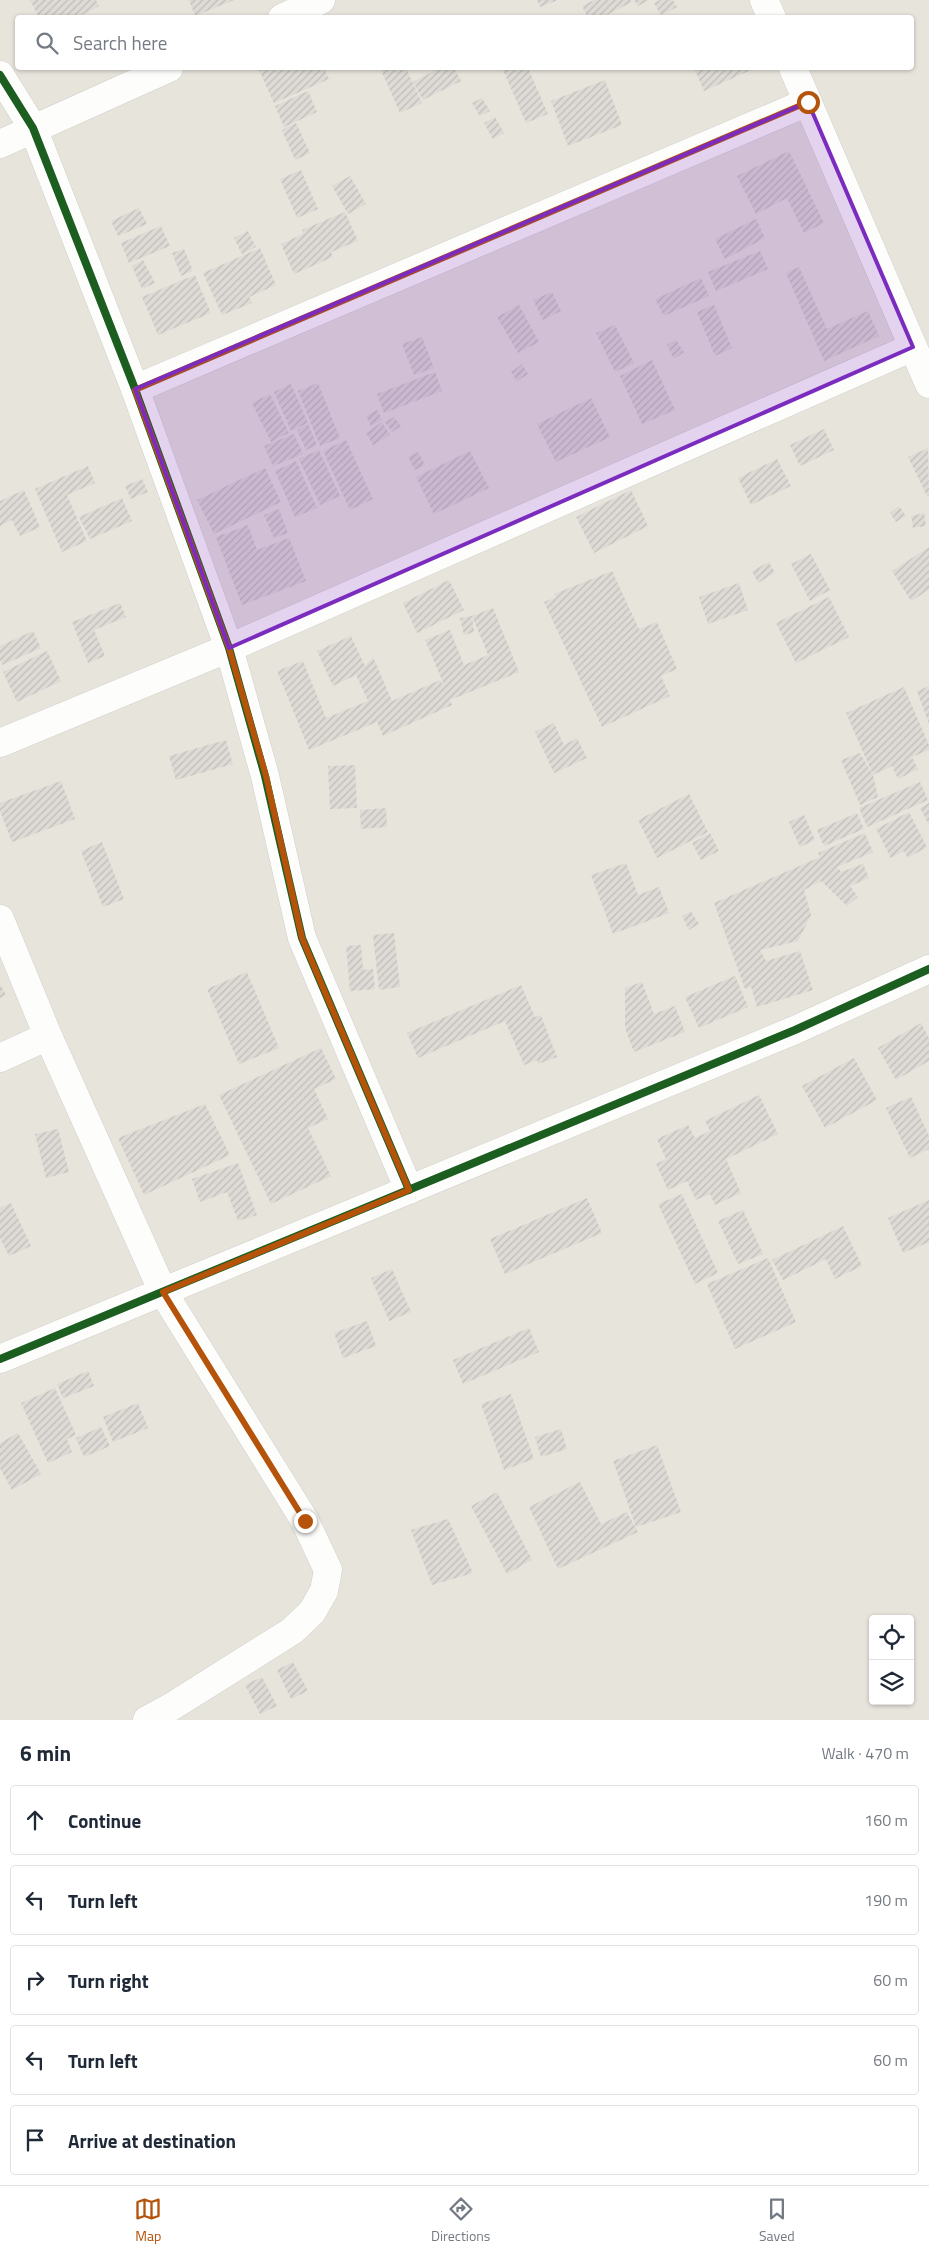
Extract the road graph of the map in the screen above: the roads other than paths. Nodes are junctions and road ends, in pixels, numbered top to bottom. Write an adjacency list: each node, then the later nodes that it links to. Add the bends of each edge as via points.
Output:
1 (321, 0): 3 (street)
2 (764, 0): 4 (street)
3 (288, 15)
4 (771, 15)
5 (164, 70): 9 (street)
6 (794, 70): 8 (street)
7 (0, 75): 9 (street)
8 (808, 102): 11 (street); 13 (street)
9 (33, 128): 10 (street); 13 (street)
10 (0, 144)
11 (913, 347): 12 (street); 14 (street)
12 (929, 384)
13 (135, 390): 14 (street)
14 (229, 648): 15 (street); 20 (street, via 266,776 302,938)
15 (0, 743)
16 (0, 919): 18 (street)
17 (929, 969): 20 (street, via 795,1030)
18 (48, 1036): 19 (street); 21 (street)
19 (0, 1058)
20 (409, 1190): 21 (street)
21 (163, 1292): 22 (street); 23 (street, via 305,1521 328,1570 324,1591 312,1612 292,1631)
22 (0, 1359)
23 (147, 1720)

